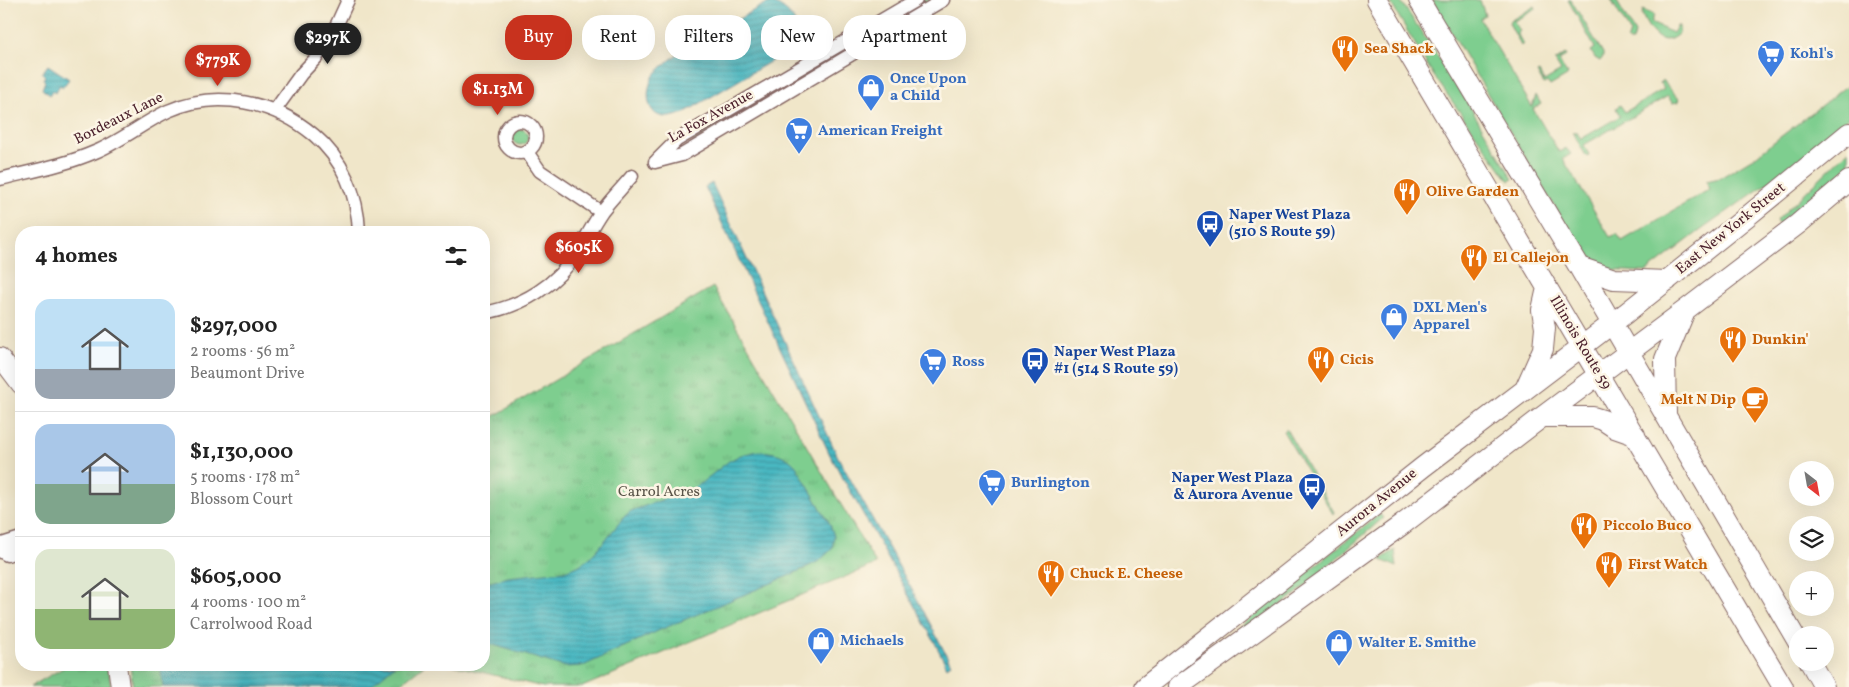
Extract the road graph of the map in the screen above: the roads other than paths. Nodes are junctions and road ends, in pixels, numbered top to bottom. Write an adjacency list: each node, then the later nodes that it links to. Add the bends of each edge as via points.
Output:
1 (348, 0): 6 (street, via 317,57)
2 (916, 0): 3 (street, La Fox Avenue, via 677,140 655,162 682,154)
3 (943, 0)
4 (1377, 0): 16 (main road, Illinois Route 59)
5 (1420, 0): 14 (main road)
6 (275, 110): 10 (street, Bordeaux Lane, via 220,100 182,106 96,152); 13 (street, Bordeaux Lane, via 296,120 335,157 355,200)
7 (1849, 133): 15 (main road, East New York Street)
8 (527, 152): 12 (street, via 540,171)
9 (632, 176): 12 (street)
10 (0, 179)
11 (1849, 181): 18 (main road)
12 (601, 212): 17 (street, via 577,253 554,280 528,298)
13 (358, 226)
14 (1579, 267): 15 (main road, via 1614,279); 19 (main road)
15 (1667, 281): 19 (main road, East New York Street)
16 (1547, 288): 20 (main road, Illinois Route 59); 25 (main road, via 1542,310 1545,328 1543,349)
17 (490, 311)
18 (1685, 311): 21 (main road); 27 (main road, via 1665,359)
19 (1612, 324): 20 (main road, Aurora Avenue); 21 (main road)
20 (1582, 346): 24 (main road, Illinois Route 59); 25 (main road, Aurora Avenue)
21 (1630, 353): 24 (main road, Aurora Avenue); 27 (main road)
22 (0, 357): 23 (street)
23 (15, 376)
24 (1600, 376): 26 (main road, Aurora Avenue); 28 (main road, Illinois Route 59)
25 (1525, 389): 36 (main road, Aurora Avenue)
26 (1542, 417): 28 (main road, via 1593,417); 37 (main road, Aurora Avenue, via 1403,524)
27 (1666, 417): 32 (main road)
28 (1635, 435): 38 (main road, Illinois Route 59)
29 (15, 540): 30 (street, via 2,544)
30 (0, 550): 31 (street, via 7,555)
31 (15, 552)
32 (1789, 627)
33 (118, 671): 35 (street)
34 (1815, 671): 39 (main road)
35 (120, 687)
36 (1145, 687)
37 (1178, 687)
38 (1783, 687)
39 (1824, 687)

